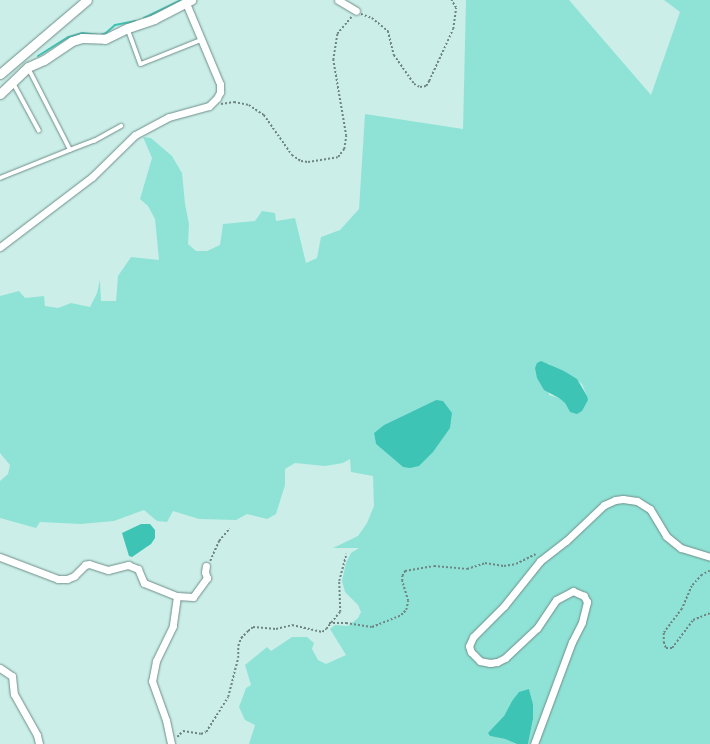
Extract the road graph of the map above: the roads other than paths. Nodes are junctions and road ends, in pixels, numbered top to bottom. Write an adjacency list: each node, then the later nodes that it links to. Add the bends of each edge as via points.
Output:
1 (87, 0): 8 (main road)
2 (338, 0): 4 (street)
3 (183, 3): 5 (main road, via 154,19); 6 (street)
4 (356, 11)
5 (128, 28): 6 (lane, via 141,64); 7 (main road, via 105,39 82,38 72,41 44,60)
6 (202, 40): 15 (street, via 220,84 220,92 209,106 169,117 135,135 92,177)
7 (28, 67): 9 (main road); 13 (lane)
8 (0, 74)
9 (13, 82): 10 (main road); 12 (lane)
10 (0, 94)
11 (121, 126): 13 (lane, via 94,141)
12 (39, 130)
13 (70, 150): 14 (lane)
14 (0, 178)
15 (0, 247)
16 (0, 557): 19 (street, via 58,579 74,576 89,564 108,570 128,565 138,570 144,583)
17 (710, 557): 23 (street, via 681,548 666,536 650,509 637,501 623,499 604,505 566,542 540,561 504,606 473,637 469,646 480,661 497,662 537,628 556,600 573,591 584,596 587,602 582,622)
18 (206, 566): 19 (street, via 207,578 193,596)
19 (177, 596): 22 (street, via 173,626 156,661 152,681 166,720)
20 (0, 668): 21 (street, via 12,676 14,694 37,735)
21 (39, 744)
22 (171, 744)
23 (534, 744)

